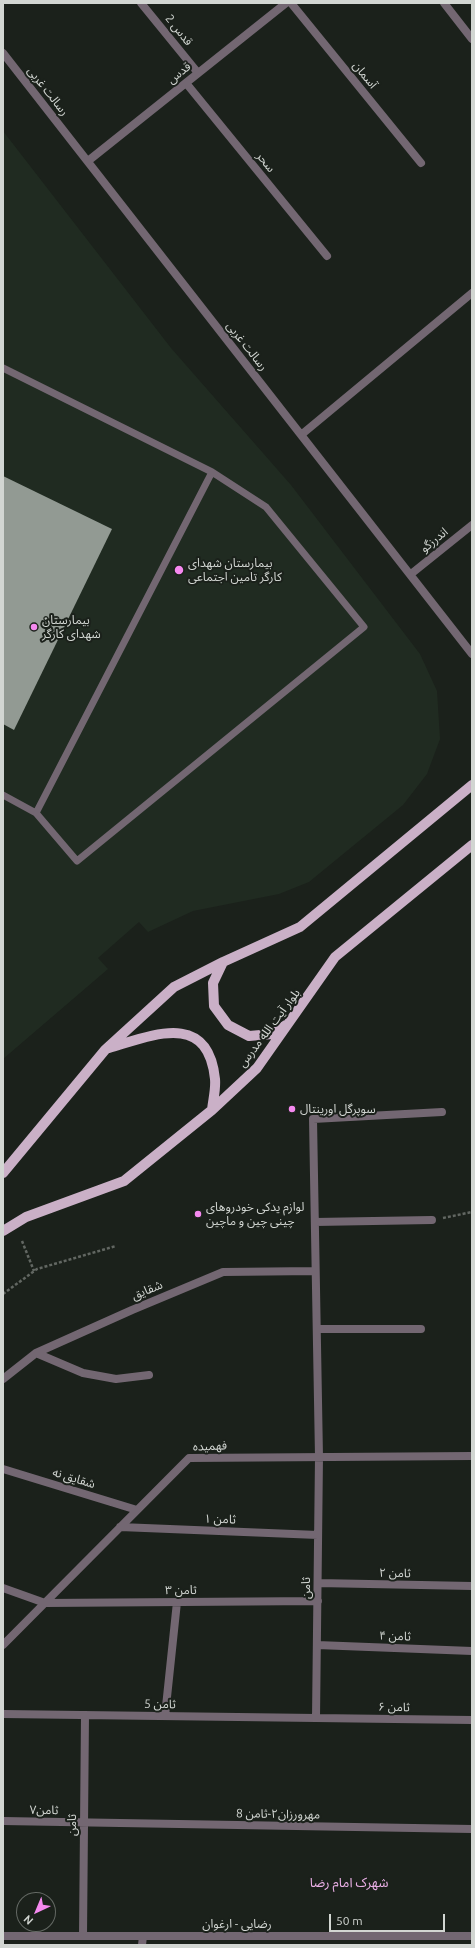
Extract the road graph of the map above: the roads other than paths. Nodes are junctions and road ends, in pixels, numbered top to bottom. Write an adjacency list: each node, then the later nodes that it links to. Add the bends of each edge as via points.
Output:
1 (141, 3): 7 (street, قدس 2)
2 (286, 3): 7 (street, قدس)
3 (291, 3): 10 (street, آسمان)
4 (444, 3): 5 (street)
5 (472, 38)
6 (3, 53): 9 (street, رسالت غربی)
7 (198, 73): 8 (street, قدس)
8 (186, 83): 9 (street, قدس); 11 (street, سحر)
9 (88, 161): 14 (street, رسالت غربی)
10 (421, 163)
11 (327, 256)
12 (472, 293): 14 (street)
13 (3, 368): 15 (lane)
14 (301, 434): 17 (street, رسالت غربی)
15 (212, 472): 21 (lane); 21 (lane, via 266,507 364,628 77,861)
16 (472, 525): 17 (street, اندرزگو)
17 (410, 574): 18 (street, رسالت غربی)
18 (472, 654)
19 (472, 785): 23 (main road, via 300,927)
20 (3, 795): 21 (lane)
21 (36, 813)
22 (472, 845): 24 (main road, بلوار آیت الله مدرس, via 335,957)
23 (223, 962): 24 (main road, via 213,982 214,1006 228,1025 249,1036 272,1034); 25 (main road, via 174,987)
24 (291, 1021): 26 (main road, بلوار آیت الله مدرس, via 257,1068)
25 (105, 1050): 26 (main road, via 155,1035 180,1032 202,1042 212,1061 215,1080); 28 (main road)
26 (212, 1110): 31 (main road, بلوار آیت الله مدرس, via 124,1181 26,1217)
27 (442, 1112): 30 (street, ثامن, via 313,1119)
28 (3, 1174)
29 (432, 1220): 30 (street)
30 (315, 1222): 32 (street, ثامن)
31 (3, 1231)
32 (315, 1271): 33 (street, ثامن); 35 (street, شقایق, via 222,1272)
33 (317, 1329): 34 (street); 39 (street, ثامن)
34 (421, 1329)
35 (36, 1353): 36 (street, via 83,1373 116,1379); 37 (street, شقایق)
36 (149, 1374)
37 (3, 1379)
38 (472, 1456): 39 (street, فهمیده)
39 (319, 1457): 41 (street, فهمیده, via 189,1458); 43 (street, ثامن)
40 (3, 1469): 41 (street, شقایق نه)
41 (137, 1510): 42 (street, فهمیده)
42 (120, 1527): 43 (street, ثامن ۱); 49 (street, فهمیده)
43 (318, 1535): 44 (street, ثامن)
44 (318, 1583): 45 (street, ثامن ۲); 47 (street, ثامن)
45 (472, 1586)
46 (3, 1588): 49 (street)
47 (318, 1601): 48 (street, ثامن ۳); 51 (street, ثامن)
48 (177, 1602): 49 (street, ثامن ۳); 55 (street)
49 (45, 1603): 50 (street, فهمیده)
50 (3, 1645)
51 (317, 1645): 52 (street, ثامن ۴); 56 (street, ثامن)
52 (472, 1651)
53 (3, 1714): 54 (street, ثامن 5)
54 (84, 1715): 55 (street, ثامن 5); 59 (street, ثامن)
55 (165, 1716): 56 (street, ثامن 5)
56 (316, 1718): 57 (street, ثامن ۶)
57 (472, 1720)
58 (3, 1821): 59 (street, ثامن۷)
59 (84, 1823): 60 (street, مهرورزان۲-ثامن 8); 62 (street, ثامن)
60 (472, 1829)
61 (3, 1936): 62 (street, رضایی - ارغوان)
62 (83, 1936): 63 (street, رضایی - ارغوان)
63 (143, 1936): 64 (street, رضایی - ارغوان); 66 (street)
64 (447, 1936): 65 (street, رضایی - ارغوان); 67 (street)
65 (472, 1936)
66 (142, 1945)
67 (447, 1945)

